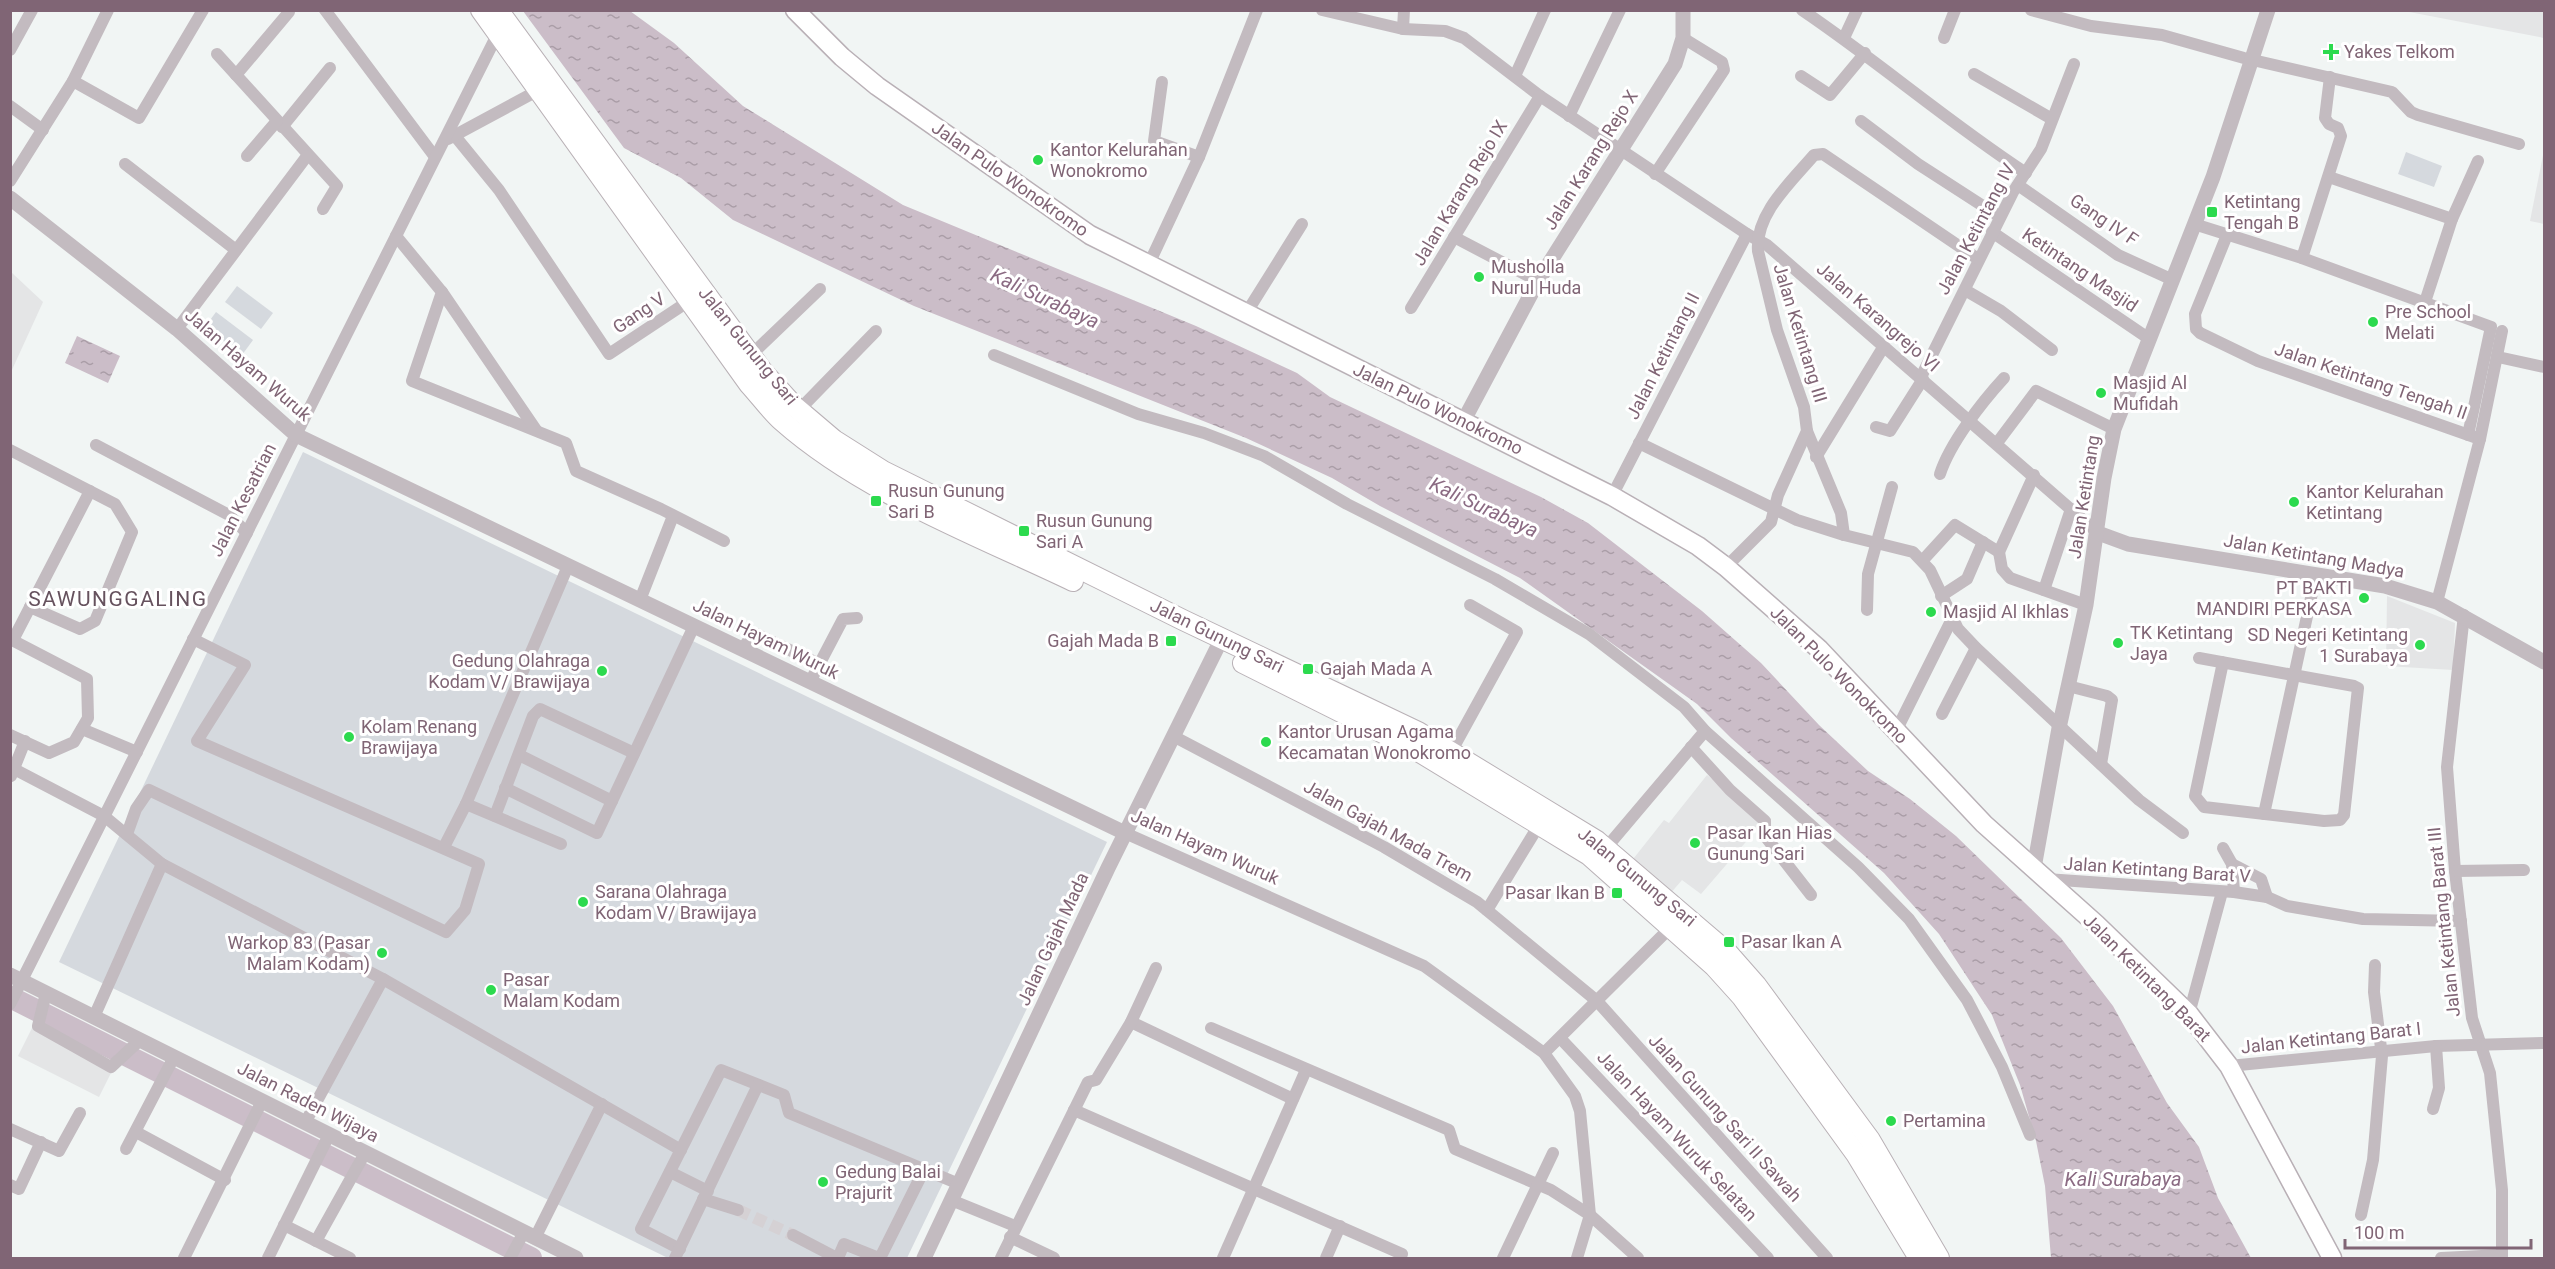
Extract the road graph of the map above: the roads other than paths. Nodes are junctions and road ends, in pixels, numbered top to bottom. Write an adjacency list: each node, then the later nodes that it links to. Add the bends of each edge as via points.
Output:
1 (32, 10): 25 (street)
2 (108, 10): 36 (street)
3 (203, 10): 36 (street, via 139,118)
4 (324, 10): 52 (street)
5 (481, 10): 21 (main road, Jalan Gunung Sari)
6 (498, 10): 60 (main road, Jalan Gunung Sari)
7 (795, 10): 75 (main road, Jalan Pulo Wonokromo, via 877,86 1090,235)
8 (1257, 10): 51 (street)
9 (1322, 10): 20 (street, Jalan Karangrejo VI)
10 (1404, 10): 20 (street)
11 (1545, 10): 33 (street)
12 (1620, 10): 41 (street)
13 (1683, 10): 22 (street, Jalan Karang Rejo X)
14 (1802, 10): 23 (street)
15 (1857, 10): 23 (street)
16 (1955, 10): 24 (street)
17 (2031, 10): 28 (street, via 2091,26 2162,35)
18 (2268, 10): 28 (street, Jalan Ketintang)
19 (289, 12): 32 (street)
20 (1403, 29): 33 (street, Jalan Karangrejo VI, via 1444,31 1464,38)
21 (497, 35): 38 (main road, Jalan Gunung Sari); 46 (street, Jalan Kesatrian)
22 (1683, 38): 48 (street, Jalan Karang Rejo X, via 1675,64); 56 (street, via 1722,62 1724,70)
23 (1844, 38): 26 (street)
24 (1944, 38)
25 (10, 50)
26 (1865, 53): 34 (street, via 1830,95); 55 (street, via 1971,137)
27 (217, 54): 32 (street)
28 (2254, 60): 35 (street); 66 (street, Jalan Ketintang)
29 (2074, 64): 42 (street, Jalan Ketintang IV)
30 (330, 68): 44 (street)
31 (1974, 74): 42 (street)
32 (236, 75): 44 (street)
33 (1515, 76): 39 (street, Jalan Karangrejo VI)
34 (1801, 76)
35 (2331, 77): 47 (street, via 2392,92 2411,112); 57 (street, via 2325,118 2338,128 2341,136)
36 (73, 81): 45 (street)
37 (1162, 82): 51 (street, via 1154,142)
38 (537, 91): 46 (street); 60 (main road, Jalan Gunung Sari)
39 (1540, 96): 41 (street, Jalan Karangrejo VI); 71 (street, Jalan Karang Rejo IX)
40 (10, 106): 45 (street)
41 (1569, 116): 48 (street, Jalan Karangrejo VI)
42 (2052, 119): 55 (street, Jalan Ketintang IV, via 2041,149)
43 (1861, 121): 63 (street, via 1909,159)
44 (279, 124): 49 (street); 50 (street)
45 (44, 130): 58 (street)
46 (449, 138): 52 (street, Jalan Kesatrian); 81 (street, Gang V, via 499,190 609,354)
47 (2518, 144)
48 (1619, 150): 56 (street, Jalan Karangrejo VI); 77 (street, Jalan Karang Rejo X)
49 (246, 156)
50 (307, 156): 62 (street, via 337,186); 72 (street)
51 (1199, 157): 75 (street)
52 (435, 158): 69 (street, Jalan Kesatrian)
53 (2478, 161): 64 (street)
54 (125, 164): 72 (street)
55 (2026, 173): 59 (street, Jalan Ketintang IV)
56 (1654, 174): 70 (street, Jalan Karangrejo VI)
57 (2329, 177): 64 (street); 73 (street)
58 (10, 181)
59 (2018, 184): 63 (street, Jalan Ketintang IV); 76 (street, Gang IV F, via 2118,255)
60 (619, 190): 81 (main road, Jalan Gunung Sari); 91 (main road, Jalan Gunung Sari)
61 (10, 198): 85 (street, Jalan Hayam Wuruk)
62 (322, 209)
63 (2000, 217): 67 (street, Jalan Ketintang IV)
64 (2452, 219): 82 (street)
65 (1302, 224): 84 (street)
66 (2194, 224): 68 (street, Jalan Ketintang Tengah II); 76 (street, Jalan Ketintang)
67 (1992, 232): 74 (street, Jalan Ketintang IV); 88 (street, Ketintang Masjid)
68 (2227, 235): 73 (street, Jalan Ketintang Tengah II); 105 (street, Jalan Ketintang Tengah II, via 2195,314 2200,333 2258,361)
69 (396, 236): 80 (street); 104 (street, Jalan Kesatrian)
70 (1752, 236): 74 (street, via 1814,155 1820,153); 89 (street, Jalan Karangrejo VI, via 1767,244); 103 (street, Jalan Ketintang III, via 1777,330 1804,407); 106 (street, Jalan Ketintang II)
71 (1454, 237): 77 (street); 83 (street, Jalan Karang Rejo IX)
72 (236, 250): 85 (street)
73 (2302, 258): 82 (street, Jalan Ketintang Tengah II)
74 (1978, 259): 79 (street, Jalan Ketintang IV)
75 (1148, 266): 84 (main road, Jalan Pulo Wonokromo)
76 (2173, 280): 88 (street, Jalan Ketintang)
77 (1538, 281): 98 (street, Jalan Karang Rejo X)
78 (820, 289): 91 (street)
79 (1965, 290): 90 (street, via 2001,311); 95 (street, Jalan Ketintang IV, via 1938,337)
80 (442, 292): 102 (street); 102 (street, via 412,381)
81 (689, 301): 116 (main road, Jalan Gunung Sari, via 749,384 782,420 851,472)
82 (2425, 302): 105 (street, Jalan Ketintang Tengah II, via 2491,327)
83 (1411, 308)
84 (1247, 312): 98 (main road, Jalan Pulo Wonokromo)
85 (177, 329): 104 (street, Jalan Hayam Wuruk)
86 (876, 331): 97 (street)
87 (2502, 331): 93 (street)
88 (2148, 338): 101 (street, Jalan Ketintang)
89 (1884, 346): 95 (street, Jalan Karangrejo VI); 110 (street)
90 (2052, 350)
91 (751, 355): 97 (main road, Jalan Gunung Sari)
92 (994, 355): 158 (street, via 1138,414 1264,456 1347,504 1495,579 1589,634 1684,708)
93 (2498, 357): 94 (street); 105 (street)
94 (2544, 368)
95 (1922, 378): 99 (street, Jalan Karangrejo VI); 100 (street, Jalan Ketintang IV, via 1890,431)
96 (2004, 378): 99 (street)
97 (799, 410): 116 (main road, Jalan Gunung Sari)
98 (1464, 420): 115 (main road, Jalan Pulo Wonokromo)
99 (1971, 422): 107 (street, Jalan Karangrejo VI); 111 (street)
100 (1876, 427)
101 (2114, 429): 107 (street, via 2036,391); 121 (street, Jalan Ketintang)
102 (537, 431): 119 (street, via 566,443 576,471)
103 (1807, 431): 110 (street); 118 (street, Jalan Ketintang III, via 1778,495)
104 (296, 435): 120 (street, Jalan Kesatrian); 128 (street, Jalan Hayam Wuruk)
105 (2474, 437): 134 (street)
106 (1639, 443): 115 (street, Jalan Ketintang II); 118 (street)
107 (1997, 443): 112 (street, Jalan Karangrejo VI)
108 (96, 445): 120 (street, via 229,515)
109 (10, 450): 114 (street)
110 (1816, 457): 122 (street, via 1841,513)
111 (1940, 474)
112 (2034, 475): 117 (street, Jalan Karangrejo VI); 126 (street)
113 (1892, 487): 124 (street)
114 (90, 491): 137 (street); 137 (street, via 115,504 132,532 94,621 80,629)
115 (1612, 496): 129 (main road, Jalan Pulo Wonokromo, via 1662,523)
116 (917, 497): 145 (main road, Jalan Gunung Sari)
117 (2071, 508): 121 (street, Jalan Karangrejo VI); 131 (street)
118 (1776, 510): 122 (street); 129 (street, Jalan Ketintang III, via 1766,530)
119 (673, 516): 123 (street); 133 (street)
120 (247, 533): 144 (street, Jalan Kesatrian)
121 (2098, 533): 130 (street, Jalan Ketintang Madya, via 2128,544); 136 (street, Jalan Ketintang)
122 (1844, 535): 124 (street)
123 (723, 541)
124 (1877, 542): 127 (street, via 1913,552); 138 (street, via 1868,574)
125 (1983, 542): 126 (street); 127 (street, via 1955,525); 132 (street, via 1967,579)
126 (1999, 552): 131 (street, via 2005,574)
127 (1923, 560): 132 (street)
128 (568, 566): 133 (street, Jalan Hayam Wuruk); 172 (street)
129 (1726, 567): 159 (main road, Jalan Pulo Wonokromo, via 1818,649)
130 (2316, 575): 134 (street, Jalan Ketintang Madya, via 2385,586); 152 (street)
131 (2044, 590): 136 (street)
132 (1941, 596): 141 (street)
133 (640, 600): 142 (street, Jalan Hayam Wuruk)
134 (2437, 602): 139 (street, Jalan Ketintang Madya)
135 (1470, 604): 165 (street, via 1517,632)
136 (2086, 605): 154 (street, Jalan Ketintang)
137 (30, 607): 143 (street)
138 (1867, 610)
139 (2464, 615): 150 (street, Jalan Ketintang Madya); 187 (street, Jalan Ketintang Barat III, via 2447,767)
140 (857, 618): 151 (street, via 843,619)
141 (1952, 619): 146 (street); 159 (street)
142 (693, 626): 147 (street, Jalan Hayam Wuruk); 166 (street)
143 (12, 639): 157 (street, via 87,679 88,717)
144 (193, 639): 164 (street, Jalan Kesatrian); 181 (street, via 245,665 197,741)
145 (1219, 644): 161 (street, Jalan Gajah Mada); 165 (main road, Jalan Gunung Sari, via 1418,732); 176 (main road, Jalan Gunung Sari, via 1413,748)
146 (1976, 648): 155 (street); 156 (street)
147 (742, 649): 151 (street, via 754,633); 153 (street, Jalan Hayam Wuruk)
148 (2199, 658): 149 (street)
149 (2223, 662): 152 (street); 173 (street, via 2195,796 2204,807)
150 (2544, 662)
151 (819, 664): 153 (street)
152 (2293, 675): 173 (street); 173 (street, via 2358,688 2344,815 2335,822)
153 (810, 682): 177 (street, Jalan Hayam Wuruk)
154 (2068, 686): 156 (street, Jalan Ketintang); 168 (street, via 2112,700)
155 (1942, 714)
156 (2059, 728): 168 (street); 188 (street, Jalan Ketintang)
157 (82, 729): 162 (street, via 74,742 49,753); 164 (street)
158 (1705, 731): 163 (street); 226 (street, via 1858,867 1909,919 1967,1000 2002,1066)
159 (1896, 731): 188 (main road, Jalan Pulo Wonokromo, via 1984,824)
160 (10, 735): 162 (street)
161 (1173, 736): 177 (street, Jalan Gajah Mada); 192 (street, Jalan Gajah Mada Trem, via 1384,847)
162 (25, 741): 169 (street)
163 (1691, 747): 182 (street); 190 (street, via 1765,821 1765,836)
164 (137, 752): 174 (street, Jalan Kesatrian)
165 (1451, 752): 182 (main road, Jalan Gunung Sari)
166 (634, 753): 167 (street, via 540,709 533,716); 171 (street)
167 (519, 755): 170 (street); 171 (street)
168 (2101, 764): 178 (street, via 2139,800)
169 (12, 773): 174 (street)
170 (505, 788): 171 (street, via 597,833); 175 (street)
171 (612, 801)
172 (466, 804): 175 (street); 181 (street)
173 (2264, 814)
174 (104, 816): 179 (street); 197 (street, Jalan Kesatrian)
175 (495, 816): 180 (street)
176 (1539, 825): 192 (street); 193 (main road, Jalan Gunung Sari, via 1589,855)
177 (1125, 833): 212 (street, Jalan Hayam Wuruk, via 1424,966); 236 (street, Jalan Gajah Mada)
178 (2183, 833)
179 (127, 834): 181 (street, via 136,808 149,790 446,932 465,910 479,864); 184 (street)
180 (561, 844)
181 (444, 847)
182 (1606, 848): 193 (main road, Jalan Gunung Sari)
183 (2223, 848): 185 (street)
184 (162, 864): 198 (street); 203 (street)
185 (2232, 864): 189 (street); 191 (street, via 2261,879)
186 (2524, 870): 187 (street)
187 (2455, 871): 194 (street, Jalan Ketintang Barat III)
188 (2039, 873): 189 (street, Jalan Ketintang Barat V); 202 (main road, Jalan Ketintang Barat)
189 (2228, 892): 191 (street, Jalan Ketintang Barat V); 202 (street)
190 (1811, 895)
191 (2267, 897): 194 (street, Jalan Ketintang Barat V, via 2287,906 2363,918)
192 (1487, 910): 200 (street, Jalan Gajah Mada Trem)
193 (1677, 920): 200 (street); 271 (main road, Jalan Gunung Sari, via 1769,1032 1856,1154); 272 (main road, Jalan Gunung Sari, via 1727,952 1784,1021 1870,1140)
194 (2461, 921): 209 (street, Jalan Ketintang Barat III, via 2472,1018)
195 (2375, 965): 211 (street, via 2374,992)
196 (1156, 968): 204 (street)
197 (16, 978): 199 (street, Jalan Kesatrian); 201 (street, Jalan Raden Wijaya)
198 (383, 979): 218 (street); 223 (street)
199 (13, 999)
200 (1597, 1001): 206 (street); 270 (street, Jalan Gunung Sari II Sawah)
201 (43, 1006): 203 (street, Jalan Raden Wijaya); 207 (street, via 38,1026 111,1067)
202 (2189, 1014): 214 (main road, Jalan Ketintang Barat)
203 (94, 1017): 207 (street, Jalan Raden Wijaya)
204 (1131, 1022): 217 (street); 221 (street)
205 (1211, 1028): 215 (street)
206 (1560, 1038): 212 (street); 269 (street, Jalan Hayam Wuruk Selatan)
207 (137, 1043): 213 (street, Jalan Raden Wijaya)
208 (2544, 1043): 209 (street, Jalan Ketintang Barat I)
209 (2480, 1044): 210 (street, Jalan Ketintang Barat I); 253 (street, Jalan Ketintang Barat III, via 2490,1073 2502,1190)
210 (2436, 1046): 211 (street, Jalan Ketintang Barat I); 220 (street, via 2439,1088)
211 (2382, 1051): 214 (street, Jalan Ketintang Barat I); 244 (street, via 2373,1160)
212 (1545, 1053): 243 (street, Jalan Hayam Wuruk, via 1575,1096 1580,1111)
213 (171, 1064): 219 (street, Jalan Raden Wijaya); 225 (street)
214 (2229, 1066): 273 (main road, Jalan Ketintang Barat)
215 (1306, 1070): 217 (street); 237 (street, via 1449,1130 1455,1149)
216 (758, 1085): 230 (street, via 721,1070); 233 (street, via 784,1095 789,1113); 240 (street)
217 (1293, 1099): 239 (street)
218 (602, 1104): 230 (street); 249 (street)
219 (260, 1108): 223 (street, Jalan Raden Wijaya); 235 (street)
220 (2433, 1109)
221 (1074, 1110): 239 (street); 247 (street)
222 (80, 1113): 228 (street, via 59,1151)
223 (305, 1123): 227 (street, Jalan Raden Wijaya)
224 (10, 1129): 228 (street)
225 (136, 1132): 229 (street); 235 (street)
226 (2030, 1135)
227 (327, 1140): 232 (street, Jalan Raden Wijaya); 245 (street)
228 (41, 1142): 238 (street, via 19,1189)
229 (126, 1149)
230 (681, 1150): 234 (street)
231 (1553, 1154): 237 (street)
232 (362, 1158): 249 (street, Jalan Raden Wijaya); 250 (street)
233 (925, 1168): 236 (street); 260 (street)
234 (670, 1172): 240 (street); 251 (street, via 641,1229)
235 (225, 1180): 254 (street)
236 (959, 1184): 241 (street, Jalan Gajah Mada)
237 (1538, 1184): 243 (street); 266 (street)
238 (10, 1185)
239 (1254, 1189): 246 (street); 264 (street)
240 (706, 1195): 242 (street); 251 (street)
241 (951, 1200): 247 (street); 261 (street, Jalan Gajah Mada)
242 (738, 1210)
243 (1590, 1215): 267 (street); 268 (street)
244 (2361, 1215)
245 (284, 1225): 250 (street); 255 (street)
246 (1340, 1226): 252 (street); 265 (street)
247 (1012, 1232): 262 (street); 263 (street)
248 (793, 1235): 259 (street)
249 (527, 1236): 257 (street); 258 (street, Jalan Raden Wijaya)
250 (316, 1241): 256 (street)
251 (677, 1254)
252 (1402, 1254)
253 (2502, 1257): 274 (street)
254 (184, 1258)
255 (268, 1258)
256 (350, 1258)
257 (510, 1258)
258 (576, 1258)
259 (838, 1258): 260 (street, via 844,1244)
260 (879, 1258)
261 (924, 1258)
262 (1001, 1258)
263 (1054, 1258)
264 (1223, 1258)
265 (1326, 1258)
266 (1503, 1258)
267 (1577, 1258)
268 (1638, 1258)
269 (1768, 1258)
270 (1827, 1258)
271 (1919, 1258)
272 (1939, 1258)
273 (2332, 1258)
274 (2441, 1258)

